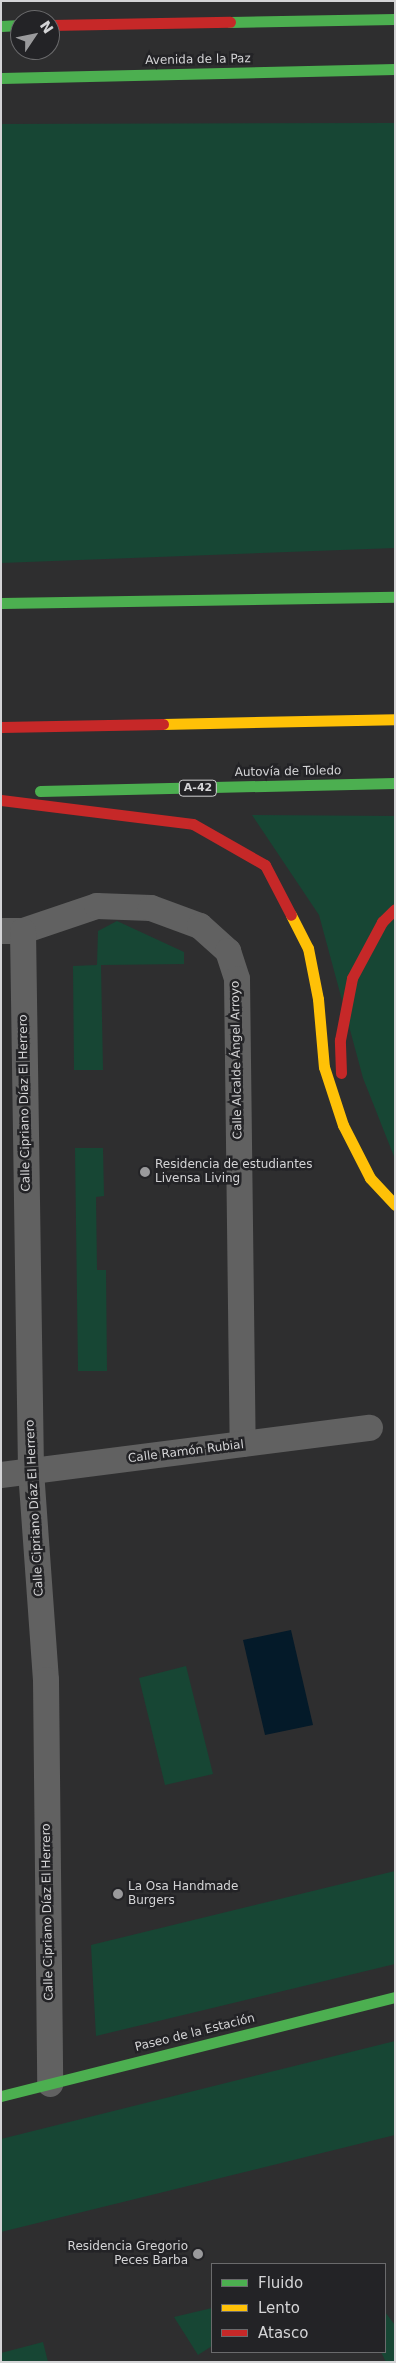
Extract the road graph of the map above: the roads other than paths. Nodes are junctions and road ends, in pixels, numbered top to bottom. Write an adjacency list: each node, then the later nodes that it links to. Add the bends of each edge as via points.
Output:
1 (395, 19): 2 (main road)
2 (60, 25)
3 (395, 69): 4 (main road, Avenida de la Paz)
4 (1, 78)
5 (395, 597): 6 (main road)
6 (1, 602)
7 (395, 719): 8 (main road)
8 (1, 727)
9 (395, 784): 10 (main road, Autovía de Toledo / A-42)
10 (1, 792)
11 (1, 800): 14 (main road, via 193,824 265,865 308,948 318,999 324,1067)
12 (395, 909): 14 (main road, via 382,922 352,978 340,1040)
13 (12, 931): 17 (street, Calle Alcalde Ángel Arroyo, via 97,906 151,908 200,926 228,950 237,979); 18 (street, Calle Cipriano Díaz El Herrero)
14 (343, 1125): 15 (main road, via 370,1178)
15 (395, 1205)
16 (370, 1428): 17 (street, Calle Ramón Rubial)
17 (242, 1444): 18 (street, Calle Ramón Rubial)
18 (31, 1471): 19 (street, Calle Ramón Rubial); 21 (street, Calle Cipriano Díaz El Herrero, via 46,1680)
19 (1, 1475)
20 (395, 1997): 21 (main road, Paseo de la Estación)
21 (50, 2084): 22 (main road, Paseo de la Estación)
22 (1, 2096)

